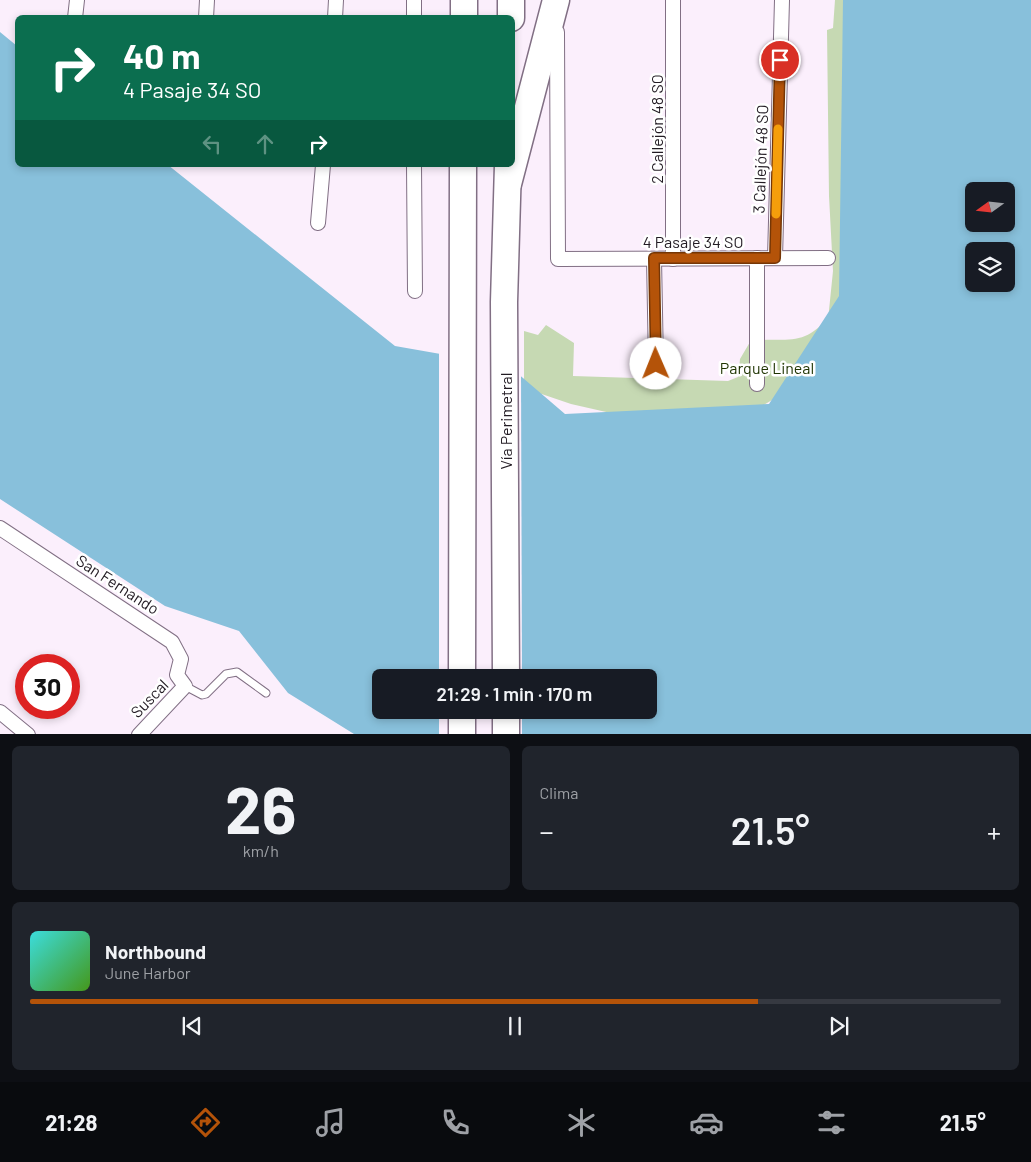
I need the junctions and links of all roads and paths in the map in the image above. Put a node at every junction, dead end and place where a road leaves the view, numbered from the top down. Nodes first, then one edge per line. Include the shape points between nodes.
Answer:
1 (77, 0) edge
2 (207, 0) edge
3 (336, 0) edge
4 (414, 0) edge
5 (464, 0) edge
6 (511, 0) edge
7 (556, 0) edge
8 (673, 0) edge
9 (782, 0) edge
10 (75, 15) edge
11 (206, 15) edge
12 (335, 15) edge
13 (414, 15) edge
14 (464, 15) edge
15 (511, 15) edge
16 (515, 148) edge
17 (323, 167) edge
18 (414, 167) edge
19 (463, 167) edge
20 (507, 177) edge
21 (318, 223) dead end
22 (654, 258) junction
23 (673, 258) junction
24 (757, 258) junction
25 (775, 258) junction
26 (828, 258) dead end
27 (415, 291) dead end
28 (656, 364) dead end
29 (756, 384) dead end
30 (0, 528) edge
31 (462, 669) edge
32 (506, 669) edge
33 (185, 686) junction
34 (266, 693) dead end
35 (0, 712) edge
36 (462, 719) edge
37 (506, 719) edge
38 (28, 734) edge
39 (139, 734) edge
40 (462, 734) edge
41 (506, 734) edge

1 - 10 street
2 - 11 street
3 - 12 street
4 - 13 street
5 - 14 highway
6 - 15 highway
7 - 16 highway, Vía Perimetral
7 - 22 street, 4 Pasaje 34 SO via 558,259
8 - 23 street, 2 Callejón 48 SO
9 - 25 street, 3 Callejón 48 SO
17 - 21 street
18 - 27 street
19 - 31 highway
20 - 32 highway, Vía Perimetral via 504,302
22 - 23 street, 4 Pasaje 34 SO
22 - 28 street
23 - 24 street, 4 Pasaje 34 SO
24 - 25 street, 4 Pasaje 34 SO
24 - 29 street
25 - 26 street, 4 Pasaje 34 SO
30 - 33 street, San Fernando via 169,639 180,655 176,675
33 - 34 lane via 206,694 226,674 236,672
33 - 39 street, Suscal
35 - 38 street
36 - 40 highway
37 - 41 highway

